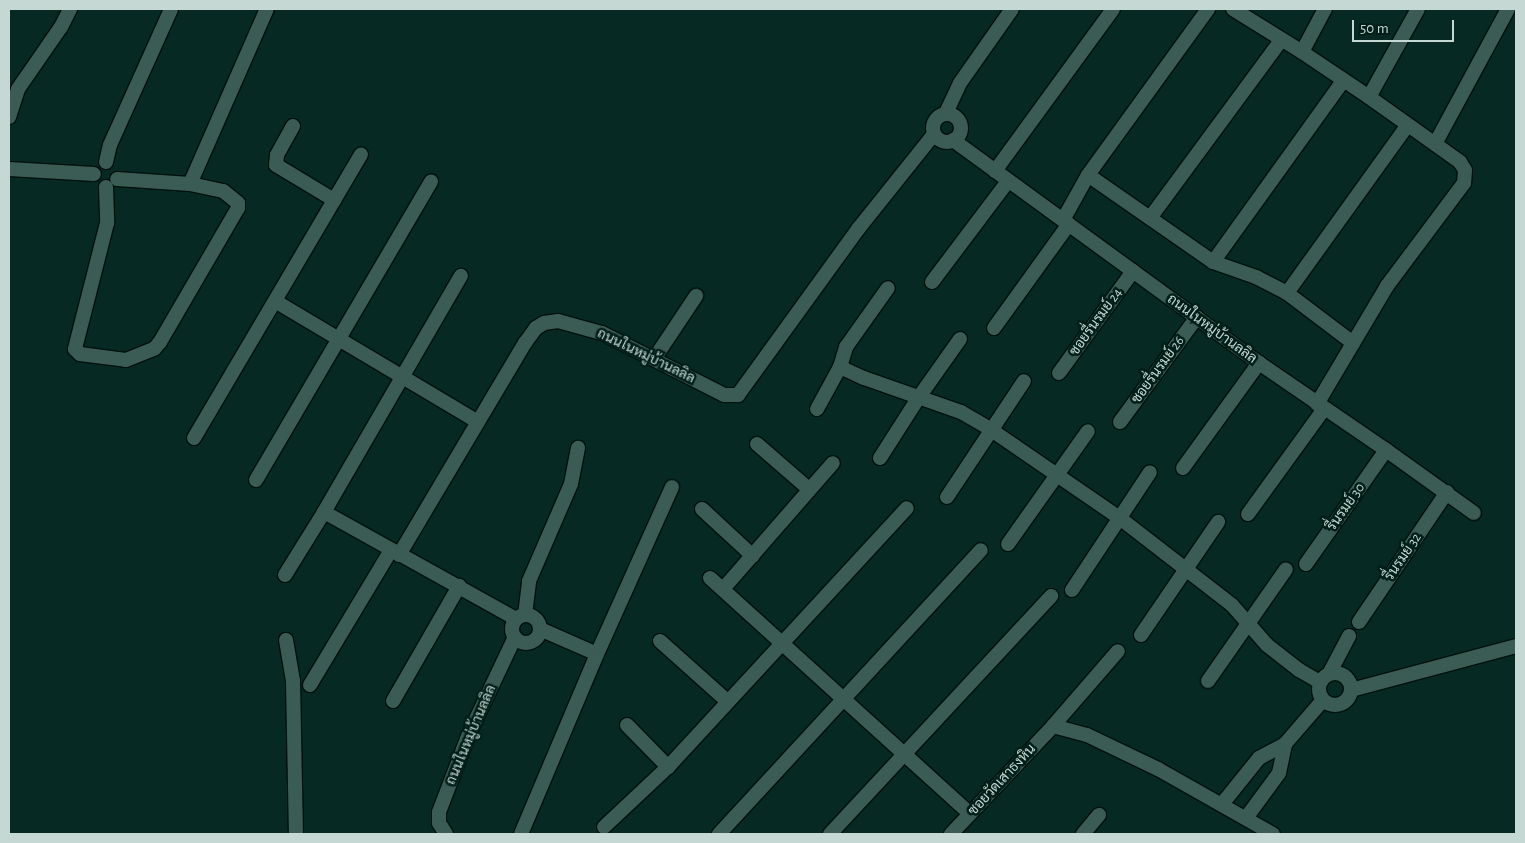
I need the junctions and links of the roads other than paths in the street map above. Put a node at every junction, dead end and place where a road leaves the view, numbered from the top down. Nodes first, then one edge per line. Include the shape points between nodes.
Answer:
1 (70, 9) edge
2 (171, 9) edge
3 (267, 9) edge
4 (1012, 9) edge
5 (1113, 9) edge
6 (1208, 9) edge
7 (1233, 9) edge
8 (1326, 9) edge
9 (1418, 9) edge
10 (1508, 9) edge
11 (1282, 40) junction
12 (1302, 52) junction
13 (1343, 81) junction
14 (1368, 97) junction
15 (946, 113) junction
16 (9, 117) edge
17 (293, 126) dead end
18 (1407, 126) junction
19 (934, 134) junction
20 (953, 140) junction
21 (1435, 144) junction
22 (361, 154) dead end
23 (106, 162) junction
24 (9, 169) edge
25 (995, 171) junction
26 (94, 174) junction
27 (1088, 175) junction
28 (1008, 181) junction
29 (431, 182) dead end
30 (111, 183) junction
31 (190, 184) junction
32 (334, 200) junction
33 (1150, 218) junction
34 (1066, 222) junction
35 (1213, 262) junction
36 (1133, 272) junction
37 (461, 276) dead end
38 (932, 282) dead end
39 (888, 288) dead end
40 (1286, 292) junction
41 (696, 296) dead end
42 (275, 301) junction
43 (1197, 317) junction
44 (994, 328) dead end
45 (960, 339) dead end
46 (340, 340) junction
47 (1353, 342) junction
48 (654, 359) junction
49 (1259, 363) junction
50 (840, 368) junction
51 (1059, 373) dead end
52 (401, 378) junction
53 (1024, 380) dead end
54 (919, 397) junction
55 (1321, 407) junction
56 (817, 409) dead end
57 (478, 422) junction
58 (1120, 422) dead end
59 (990, 429) junction
60 (1088, 431) dead end
61 (194, 438) dead end
62 (757, 444) dead end
63 (578, 448) dead end
64 (1386, 450) junction
65 (880, 458) dead end
66 (833, 463) dead end
67 (1183, 468) dead end
68 (1150, 472) dead end
69 (1057, 476) junction
70 (256, 480) dead end
71 (672, 487) dead end
72 (810, 489) junction
73 (1447, 492) junction
74 (947, 497) dead end
75 (906, 508) dead end
76 (702, 509) dead end
77 (324, 512) junction
78 (1248, 514) dead end
79 (1474, 514) dead end
80 (1120, 519) junction
81 (1218, 522) dead end
82 (1008, 544) dead end
83 (981, 550) dead end
84 (395, 553) junction
85 (753, 556) junction
86 (1306, 564) dead end
87 (1186, 569) junction
88 (1286, 569) dead end
89 (285, 575) dead end
90 (710, 578) dead end
91 (459, 586) junction
92 (723, 589) junction
93 (1072, 590) dead end
94 (1050, 596) dead end
95 (521, 617) junction
96 (1359, 622) dead end
97 (1247, 624) junction
98 (540, 629) junction
99 (1141, 635) dead end
100 (1349, 636) dead end
101 (514, 637) junction
102 (286, 640) dead end
103 (660, 641) dead end
104 (782, 642) junction
105 (1516, 646) edge
106 (1118, 651) dead end
107 (597, 654) junction
108 (1325, 678) junction
109 (1208, 681) dead end
110 (310, 685) dead end
111 (1351, 690) junction
112 (844, 698) junction
113 (1323, 700) junction
114 (393, 701) dead end
115 (727, 701) junction
116 (627, 725) dead end
117 (1053, 726) junction
118 (1285, 744) junction
119 (904, 754) junction
120 (668, 767) junction
121 (1222, 804) junction
122 (970, 814) junction
123 (1099, 815) dead end
124 (1246, 818) junction
125 (604, 826) dead end
126 (296, 834) edge
127 (446, 834) edge
128 (521, 834) edge
129 (719, 834) edge
130 (830, 834) edge
131 (951, 834) edge
132 (1084, 834) edge
133 (1273, 834) edge

1 - 16 street via 18,89
2 - 23 street via 110,145
3 - 31 street
4 - 15 street via 960,83
5 - 25 street
6 - 27 street
7 - 11 street
8 - 12 street
9 - 14 street
10 - 21 street
11 - 12 street
11 - 33 street
12 - 13 street
13 - 14 street
13 - 35 street
14 - 18 street
15 - 19 street via 936,118 932,129
15 - 20 street via 960,121 960,132
17 - 32 street via 277,154 276,165
18 - 21 street
18 - 40 street
19 - 20 street via 942,141
19 - 48 street, ถนนในหมู่บ้านลลิล via 859,228 738,395 724,395
20 - 25 street, ถนนในหมู่บ้านลลิล
21 - 47 street via 1460,162 1465,170 1464,182 1387,286
22 - 32 street
23 - 26 street via 97,166
23 - 30 street via 117,170
24 - 26 street
25 - 28 street, ถนนในหมู่บ้านลลิล
26 - 30 street via 97,183
27 - 33 street
27 - 34 street
28 - 34 street, ถนนในหมู่บ้านลลิล
28 - 38 street
29 - 46 street
30 - 31 street
30 - 31 street via 108,223 75,349 80,354 126,360 155,348 160,342 238,208 237,199 223,191
32 - 42 street
33 - 35 street
34 - 36 street, ถนนในหมู่บ้านลลิล
34 - 44 street
35 - 40 street
36 - 43 street, ถนนในหมู่บ้านลลิล
36 - 51 street, ซอยรื่นรมย์ 24
37 - 52 street
39 - 50 street via 846,347
40 - 47 street
41 - 48 street
42 - 46 street
42 - 61 street
43 - 49 street, ถนนในหมู่บ้านลลิล
43 - 58 street, ซอยรื่นรมย์ 26
45 - 54 street
46 - 52 street
46 - 70 street
47 - 55 street
48 - 57 street, ถนนในหมู่บ้านลลิล via 602,333 558,321 544,323 525,343
49 - 55 street, ถนนในหมู่บ้านลลิล
49 - 67 street
50 - 54 street
50 - 56 street
52 - 57 street
52 - 77 street
53 - 59 street
54 - 59 street via 961,412
54 - 65 street
55 - 64 street, ถนนในหมู่บ้านลลิล
55 - 78 street
57 - 84 street, ถนนในหมู่บ้านลลิล
59 - 69 street
59 - 74 street
60 - 69 street
62 - 72 street
63 - 95 street, ถนนในหมู่บ้านลลิล via 571,484 529,581
64 - 73 street, ถนนในหมู่บ้านลลิล
64 - 86 street, รื่นรมย์ 30
66 - 72 street
68 - 80 street
69 - 80 street
69 - 82 street
71 - 107 street
72 - 85 street
73 - 79 street, ถนนในหมู่บ้านลลิล
73 - 96 street, รื่นรมย์ 32
75 - 104 street
76 - 85 street
77 - 84 street
77 - 89 street
80 - 87 street
80 - 93 street
81 - 87 street
83 - 112 street
84 - 91 street
84 - 110 street, ถนนในหมู่บ้านลลิล
85 - 92 street
87 - 97 street via 1232,606
87 - 99 street
88 - 97 street
90 - 92 street
91 - 95 street
91 - 114 street
92 - 104 street
94 - 119 street
95 - 98 street via 532,616
95 - 101 street, ถนนในหมู่บ้านลลิล via 512,628
97 - 108 street via 1299,670
97 - 109 street
98 - 101 street via 532,641 523,642
98 - 107 street
100 - 108 street
101 - 127 street, ถนนในหมู่บ้านลลิล via 469,734 438,812 439,823
102 - 126 street via 293,681
103 - 115 street
104 - 112 street
104 - 115 street
105 - 111 street
106 - 117 street, ซอยวัดเสาธงหิน
107 - 128 street
108 - 111 street via 1342,674
108 - 113 street via 1320,694
111 - 113 street via 1340,704 1328,704
112 - 119 street
112 - 129 street
113 - 118 street
115 - 120 street
116 - 120 street
117 - 121 street via 1087,735
117 - 122 street, ซอยวัดเสาธงหิน
118 - 121 street via 1259,758
118 - 124 street via 1279,773
119 - 122 street
119 - 130 street
120 - 125 street
121 - 124 street
122 - 131 street, ซอยวัดเสาธงหิน
123 - 132 street
124 - 133 street

